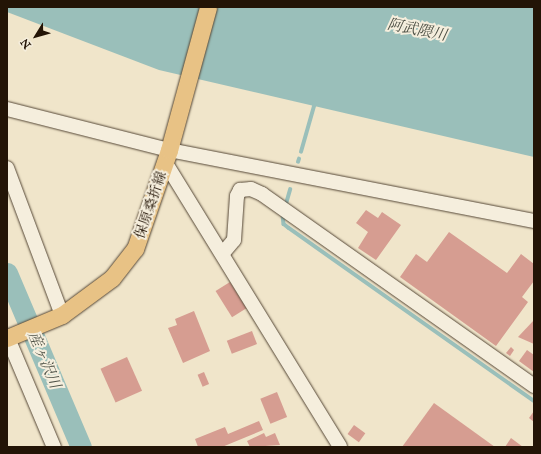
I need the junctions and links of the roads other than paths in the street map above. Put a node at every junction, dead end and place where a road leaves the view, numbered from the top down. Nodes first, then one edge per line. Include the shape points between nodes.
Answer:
1 (208, 7) edge
2 (7, 109) edge
3 (169, 152) junction
4 (7, 168) edge
5 (534, 221) edge
6 (223, 253) junction
7 (62, 315) junction
8 (9, 337) edge
9 (534, 386) edge
10 (54, 447) edge
11 (340, 447) edge

1 - 3 main road, 保原桑折線
2 - 3 street
3 - 5 street
3 - 6 street
3 - 7 main road, 保原桑折線 via 135,249 112,278
4 - 7 street
6 - 9 street via 234,240 237,196 240,190 251,189 262,194
6 - 11 street
7 - 8 main road, 保原桑折線
8 - 10 street

